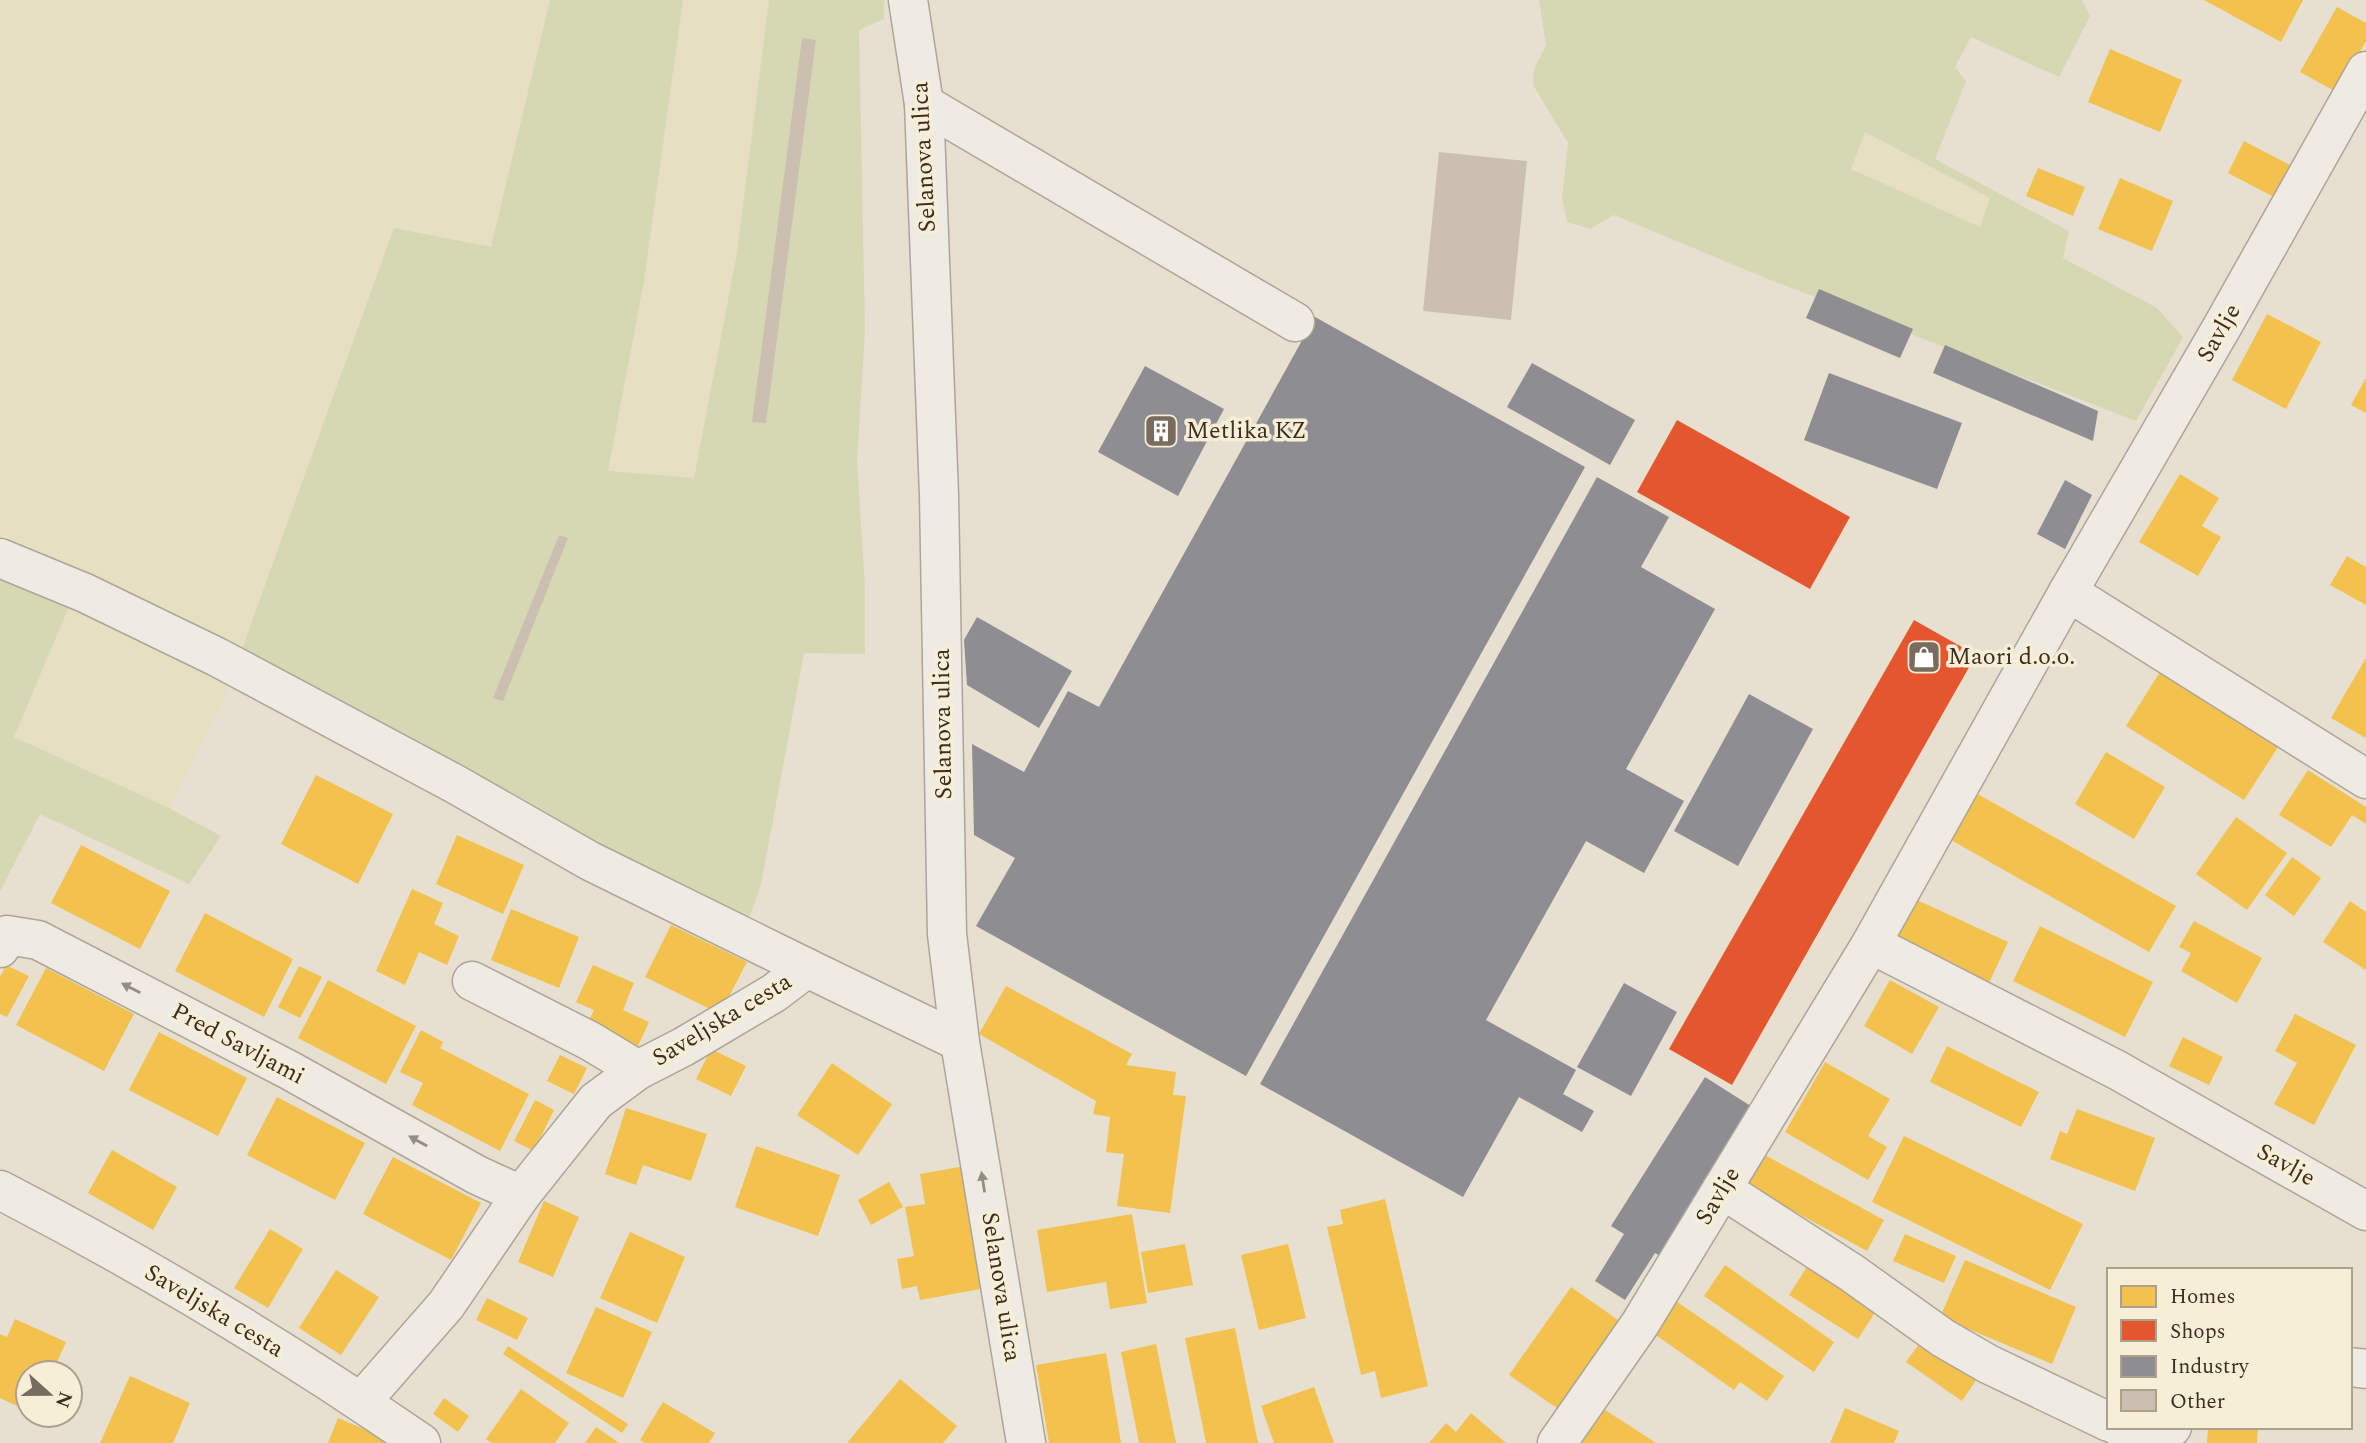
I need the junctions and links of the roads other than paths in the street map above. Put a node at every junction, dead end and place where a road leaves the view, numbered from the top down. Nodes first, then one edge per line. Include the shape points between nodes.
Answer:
1 (908, 0) edge
2 (2366, 71) edge
3 (924, 104) junction
4 (1295, 322) dead end
5 (0, 558) edge
6 (2068, 592) junction
7 (2366, 779) edge
8 (1871, 944) junction
9 (0, 948) edge
10 (807, 968) junction
11 (472, 981) dead end
12 (960, 1042) junction
13 (638, 1070) junction
14 (1722, 1189) junction
15 (0, 1190) edge
16 (521, 1195) junction
17 (2366, 1211) edge
18 (361, 1402) junction
19 (2107, 1421) edge
20 (2125, 1429) edge
21 (2170, 1429) edge
22 (421, 1443) edge
23 (1026, 1443) edge
24 (1557, 1443) edge

1 - 3 street, Selanova ulica
2 - 6 street, Savlje
3 - 4 street
3 - 12 street, Selanova ulica via 939,495 947,934
5 - 10 street via 217,657 590,861
6 - 7 street
6 - 8 street, Savlje
8 - 14 street, Savlje
8 - 17 street, Savlje via 2117,1070
16 -> 9 street, Pred Savljami via 38,940 7,935
10 - 12 street, Saveljska cesta
10 - 13 street, Saveljska cesta via 774,993
11 - 13 street
23 -> 12 street, Selanova ulica
13 - 16 street, Saveljska cesta via 596,1101
14 - 19 street via 1843,1266 1943,1338
14 - 24 street, Savlje via 1640,1324
15 - 18 street, Saveljska cesta via 186,1293
16 - 18 street via 446,1305
18 - 22 street, Saveljska cesta
20 - 21 street via 2148,1437

